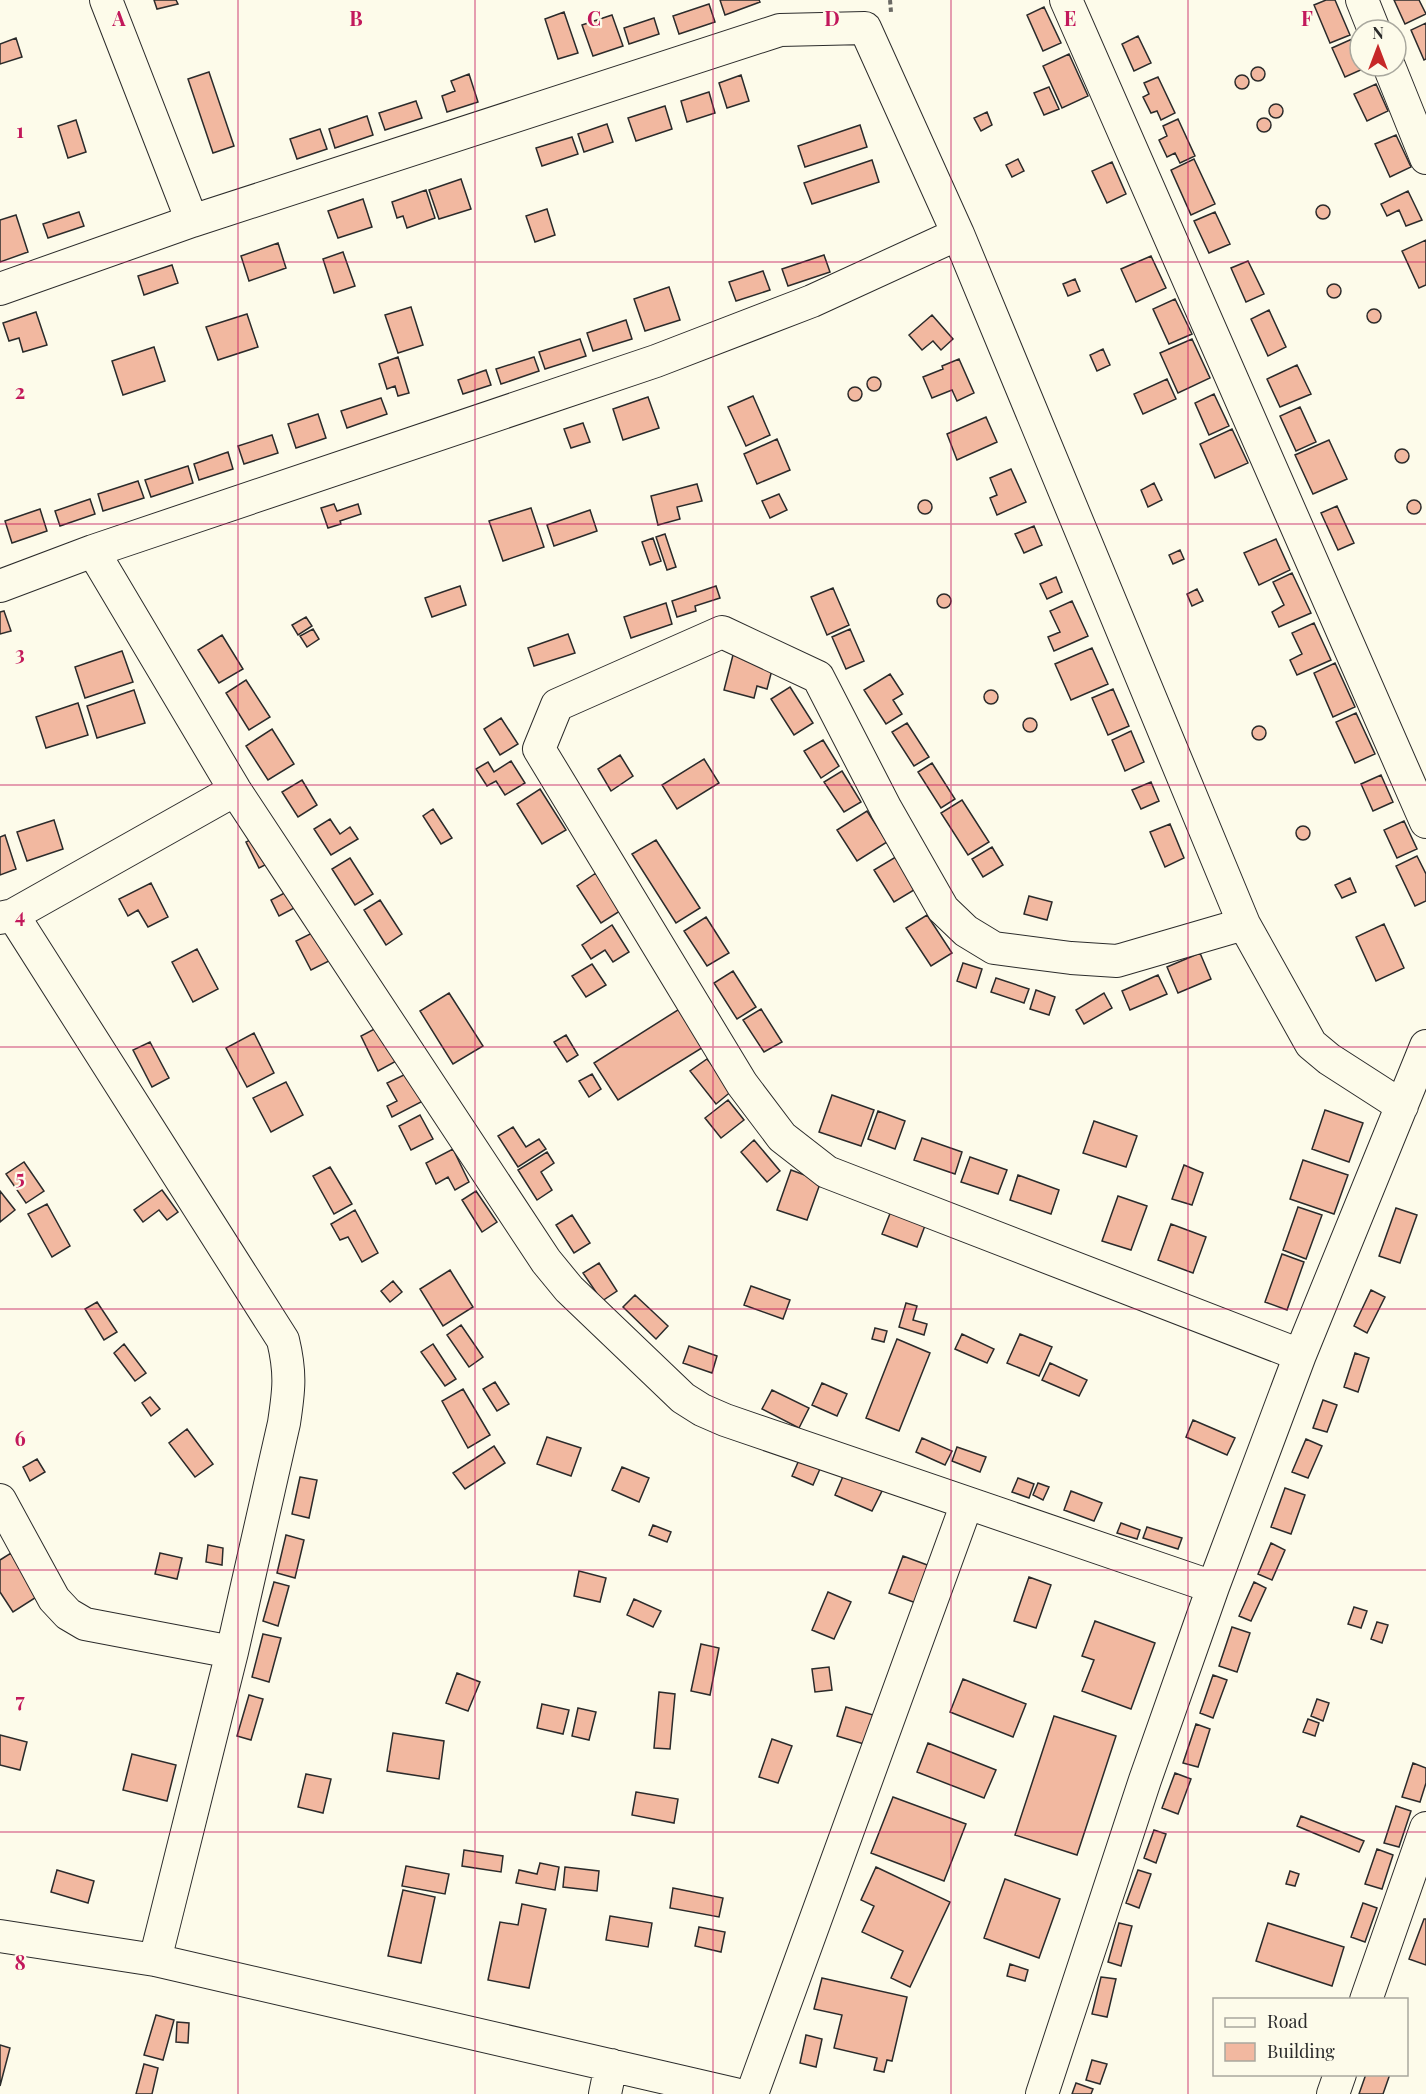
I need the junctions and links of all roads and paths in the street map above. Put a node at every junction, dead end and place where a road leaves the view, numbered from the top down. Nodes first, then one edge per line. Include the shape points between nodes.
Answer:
1 (106, 0) edge
2 (1066, 0) edge
3 (1362, 0) edge
4 (1369, 18) edge
5 (1394, 78) edge
6 (1426, 158) edge
7 (192, 221) junction
8 (958, 234) junction
9 (0, 289) edge
10 (93, 551) junction
11 (0, 586) edge
12 (235, 790) junction
13 (1426, 822) edge
14 (7, 916) edge
15 (1244, 924) junction
16 (1426, 1046) edge
17 (1402, 1106) junction
18 (1300, 1355) junction
19 (0, 1500) edge
20 (967, 1503) junction
21 (1213, 1587) junction
22 (232, 1652) junction
23 (1426, 1828) edge
24 (0, 1935) edge
25 (155, 1960) junction
26 (1367, 1998) edge
27 (1339, 2076) edge
28 (608, 2080) edge
29 (735, 2094) edge
30 (752, 2094) edge
31 (1042, 2094) edge
32 (1334, 2094) edge

1 - 7 street
2 - 13 street
3 - 4 street
5 - 6 street
7 - 8 street via 780,30 865,28
7 - 9 street
8 - 10 street via 813,302 656,361
8 - 15 street
10 - 11 street
10 - 12 street
12 - 14 street
12 - 20 street via 546,1261 569,1289 683,1398 702,1410
14 - 22 street via 283,1340 289,1366 284,1423
15 - 17 street via 1311,1044
15 - 18 street via 1118,961 994,948 966,931 943,909 818,677 722,632 557,705 539,749 742,1084 782,1137 826,1172
16 - 17 street
17 - 18 street
18 - 21 street
19 - 22 street via 54,1599 68,1614 85,1624
20 - 21 street
20 - 30 street
21 - 31 street
22 - 25 street
23 - 26 street
24 - 25 street
25 - 28 street
27 - 32 street
28 - 29 street

